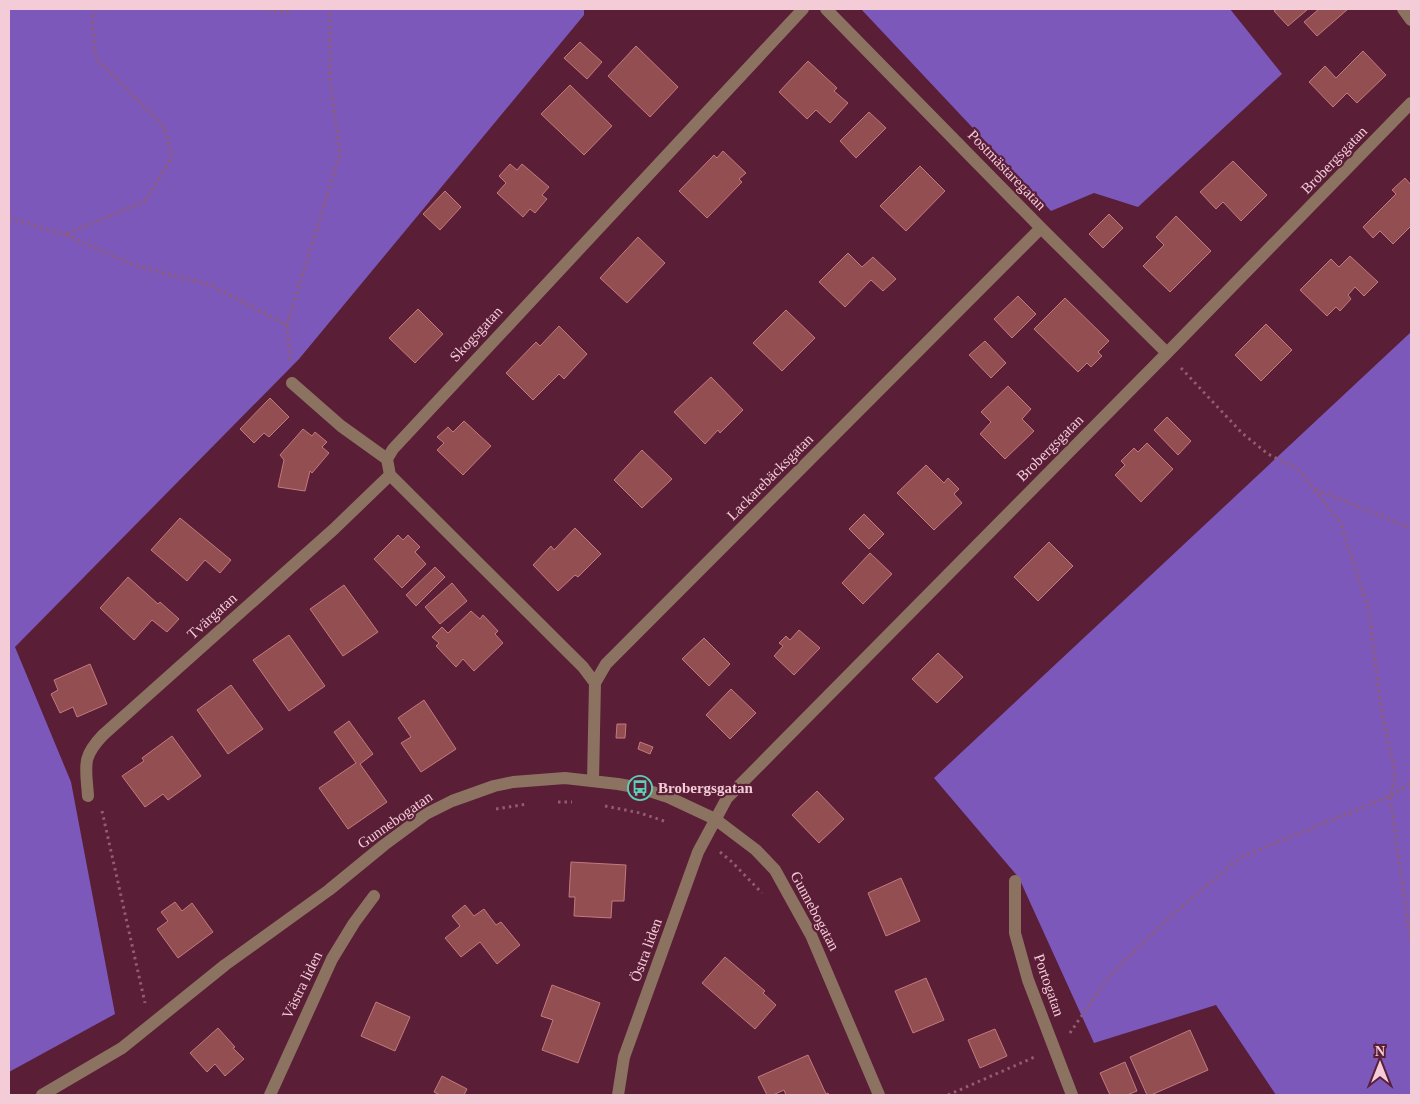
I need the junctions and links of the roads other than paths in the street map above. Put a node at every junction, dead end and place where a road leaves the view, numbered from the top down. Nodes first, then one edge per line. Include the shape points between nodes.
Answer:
1 (804, 9) edge
2 (826, 9) edge
3 (1403, 9) edge
4 (1411, 20) edge
5 (1411, 103) edge
6 (1041, 228) junction
7 (1167, 353) junction
8 (292, 383) road end
9 (387, 459) junction
10 (390, 475) junction
11 (595, 683) junction
12 (593, 781) junction
13 (88, 796) road end
14 (715, 818) junction
15 (1015, 881) dead end
16 (374, 896) dead end
17 (42, 1095) edge
18 (270, 1095) edge
19 (618, 1095) edge
20 (879, 1095) edge
21 (1072, 1095) edge

1 - 9 street, Skogsgatan via 518,313
2 - 6 street, Postmästaregatan
3 - 4 street
5 - 7 street, Brobergsgatan
6 - 7 street, Postmästaregatan
6 - 11 street, Lackarebäcksgatan via 606,664
7 - 14 street, Brobergsgatan via 727,798
8 - 9 street via 341,426
9 - 10 street
10 - 11 street
10 - 13 street, Tvärgatan via 103,735 91,748 85,762
11 - 12 street
12 - 14 street, Gunnebogatan via 640,788
12 - 17 street, Gunnebogatan via 565,778 513,782 474,792 426,814 122,1048
14 - 19 street, Östra liden via 698,852 624,1057
14 - 20 street, Gunnebogatan via 756,850 775,870 812,935
15 - 21 street, Portogatan via 1015,932 1028,980
16 - 18 street, Västra liden via 332,959

